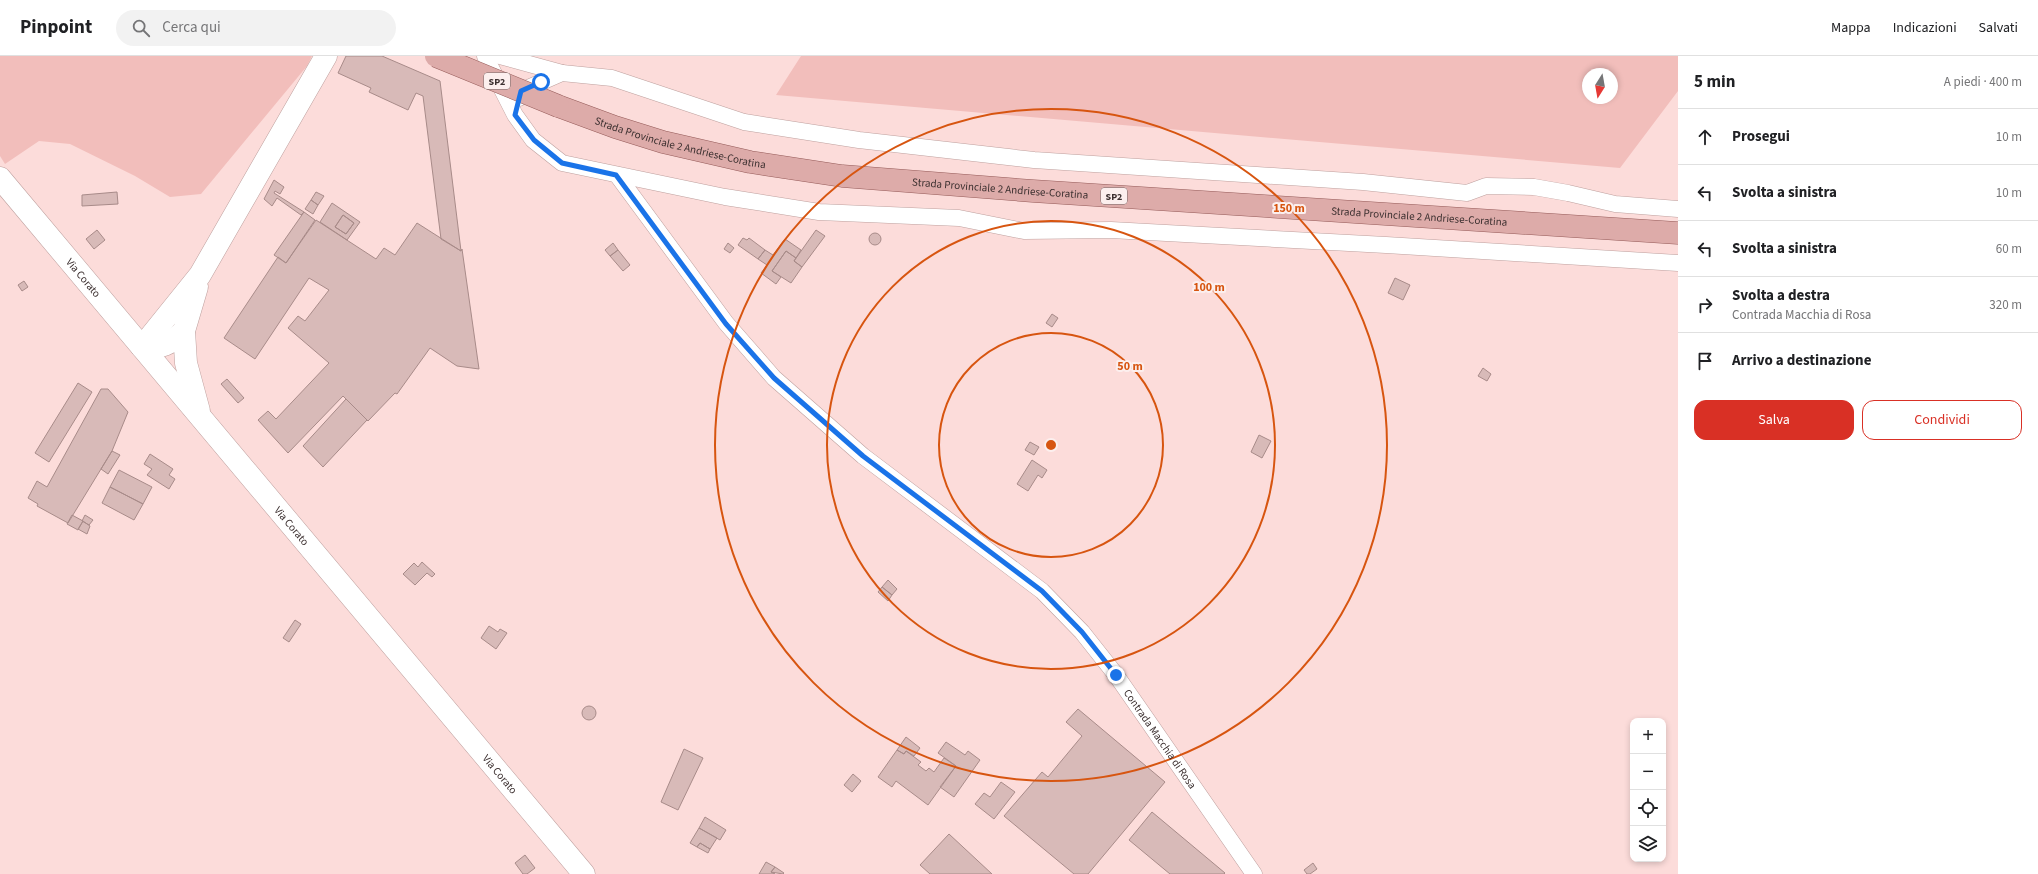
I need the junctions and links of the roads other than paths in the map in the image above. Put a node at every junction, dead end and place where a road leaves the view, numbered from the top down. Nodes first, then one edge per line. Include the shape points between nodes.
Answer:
1 (326, 56) edge
2 (436, 56) edge
3 (485, 56) edge
4 (500, 56) edge
5 (562, 73) junction
6 (515, 115) junction
7 (616, 175) junction
8 (0, 178) edge
9 (1678, 209) edge
10 (1678, 233) edge
11 (1678, 264) edge
12 (200, 275) junction
13 (184, 331) junction
14 (142, 347) junction
15 (201, 418) junction
16 (584, 874) edge
17 (1254, 874) edge

1 - 12 main road
2 - 10 main road, Strada Provinciale 2 Andriese-Coratina / SP2, bridge via 558,106 662,142 750,162 842,176
3 - 6 street
4 - 5 street
5 - 6 street via 521,91
5 - 9 street via 612,78 744,122 858,140 1034,160 1363,182 1467,193 1486,186 1534,188 1614,204
6 - 7 street via 534,140 562,163
7 - 11 street via 725,197 819,212 959,218 1024,231 1151,232 1567,255
7 - 17 street, Contrada Macchia di Rosa via 726,324 774,378 863,456 1042,591 1082,632 1120,682
8 - 14 main road, Via Corato
12 - 13 main road
12 - 14 main road
13 - 14 main road via 171,343 157,348
13 - 15 main road via 186,363
14 - 15 main road, Via Corato
15 - 16 main road, Via Corato

